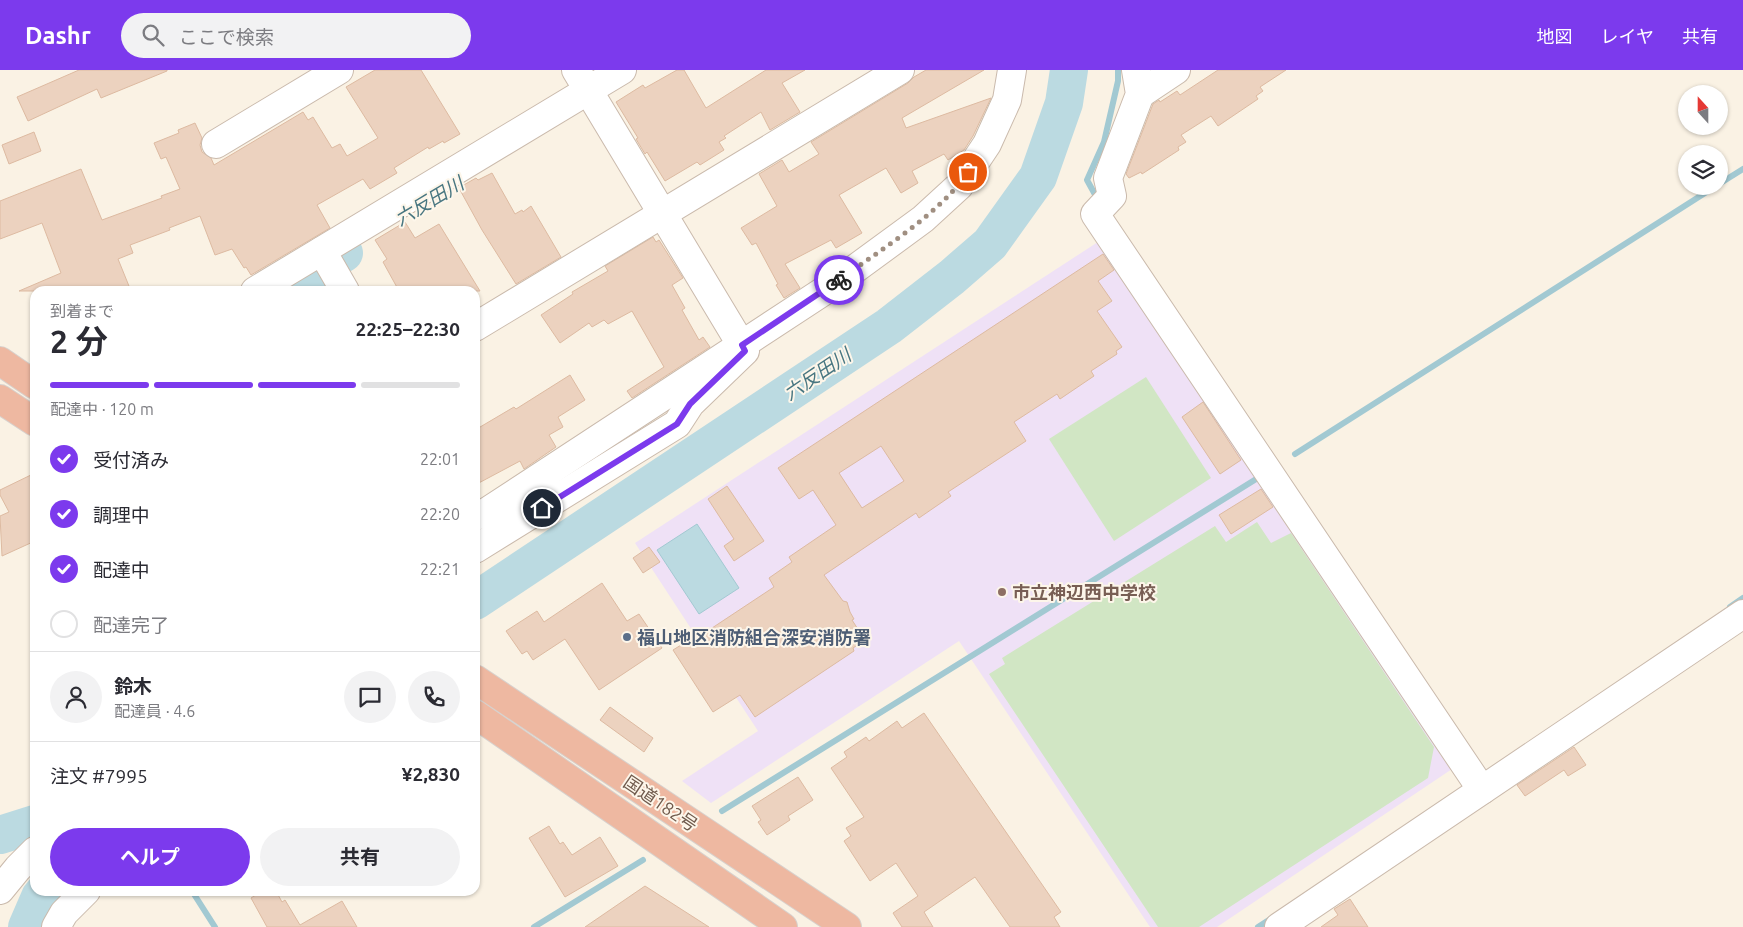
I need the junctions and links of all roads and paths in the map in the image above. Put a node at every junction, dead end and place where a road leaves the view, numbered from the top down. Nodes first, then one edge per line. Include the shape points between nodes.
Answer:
1 (339, 70) edge
2 (622, 70) edge
3 (900, 70) edge
4 (1012, 70) edge
5 (1176, 70) edge
6 (583, 80) edge
7 (1138, 82) edge
8 (216, 144) dead end
9 (663, 213) junction
10 (326, 258) junction
11 (266, 286) edge
12 (342, 286) edge
13 (480, 324) edge
14 (742, 345) junction
15 (0, 362) edge
16 (30, 382) edge
17 (0, 399) edge
18 (30, 419) edge
19 (480, 515) edge
20 (480, 547) edge
21 (1743, 614) edge
22 (480, 681) edge
23 (480, 717) edge
24 (1482, 790) junction
25 (30, 856) edge
26 (0, 890) edge
27 (81, 896) edge
28 (56, 927) edge
29 (783, 927) edge
30 (847, 927) edge
31 (1279, 927) edge

1 - 8 street
2 - 6 street
3 - 9 street
4 - 14 street via 1007,100 987,144 959,186 923,219 833,285
5 - 7 street
6 - 9 street
6 - 10 street
7 - 24 street via 1108,178 1112,196 1095,214
9 - 13 street
9 - 14 street
10 - 11 street
10 - 12 street
14 - 19 street
14 - 20 street via 745,351 690,404 677,424
15 - 16 highway
17 - 18 highway
21 - 24 street
22 - 30 highway, 国道182号
23 - 29 highway, 国道182号
24 - 31 street
25 - 26 street
27 - 28 street via 64,913

